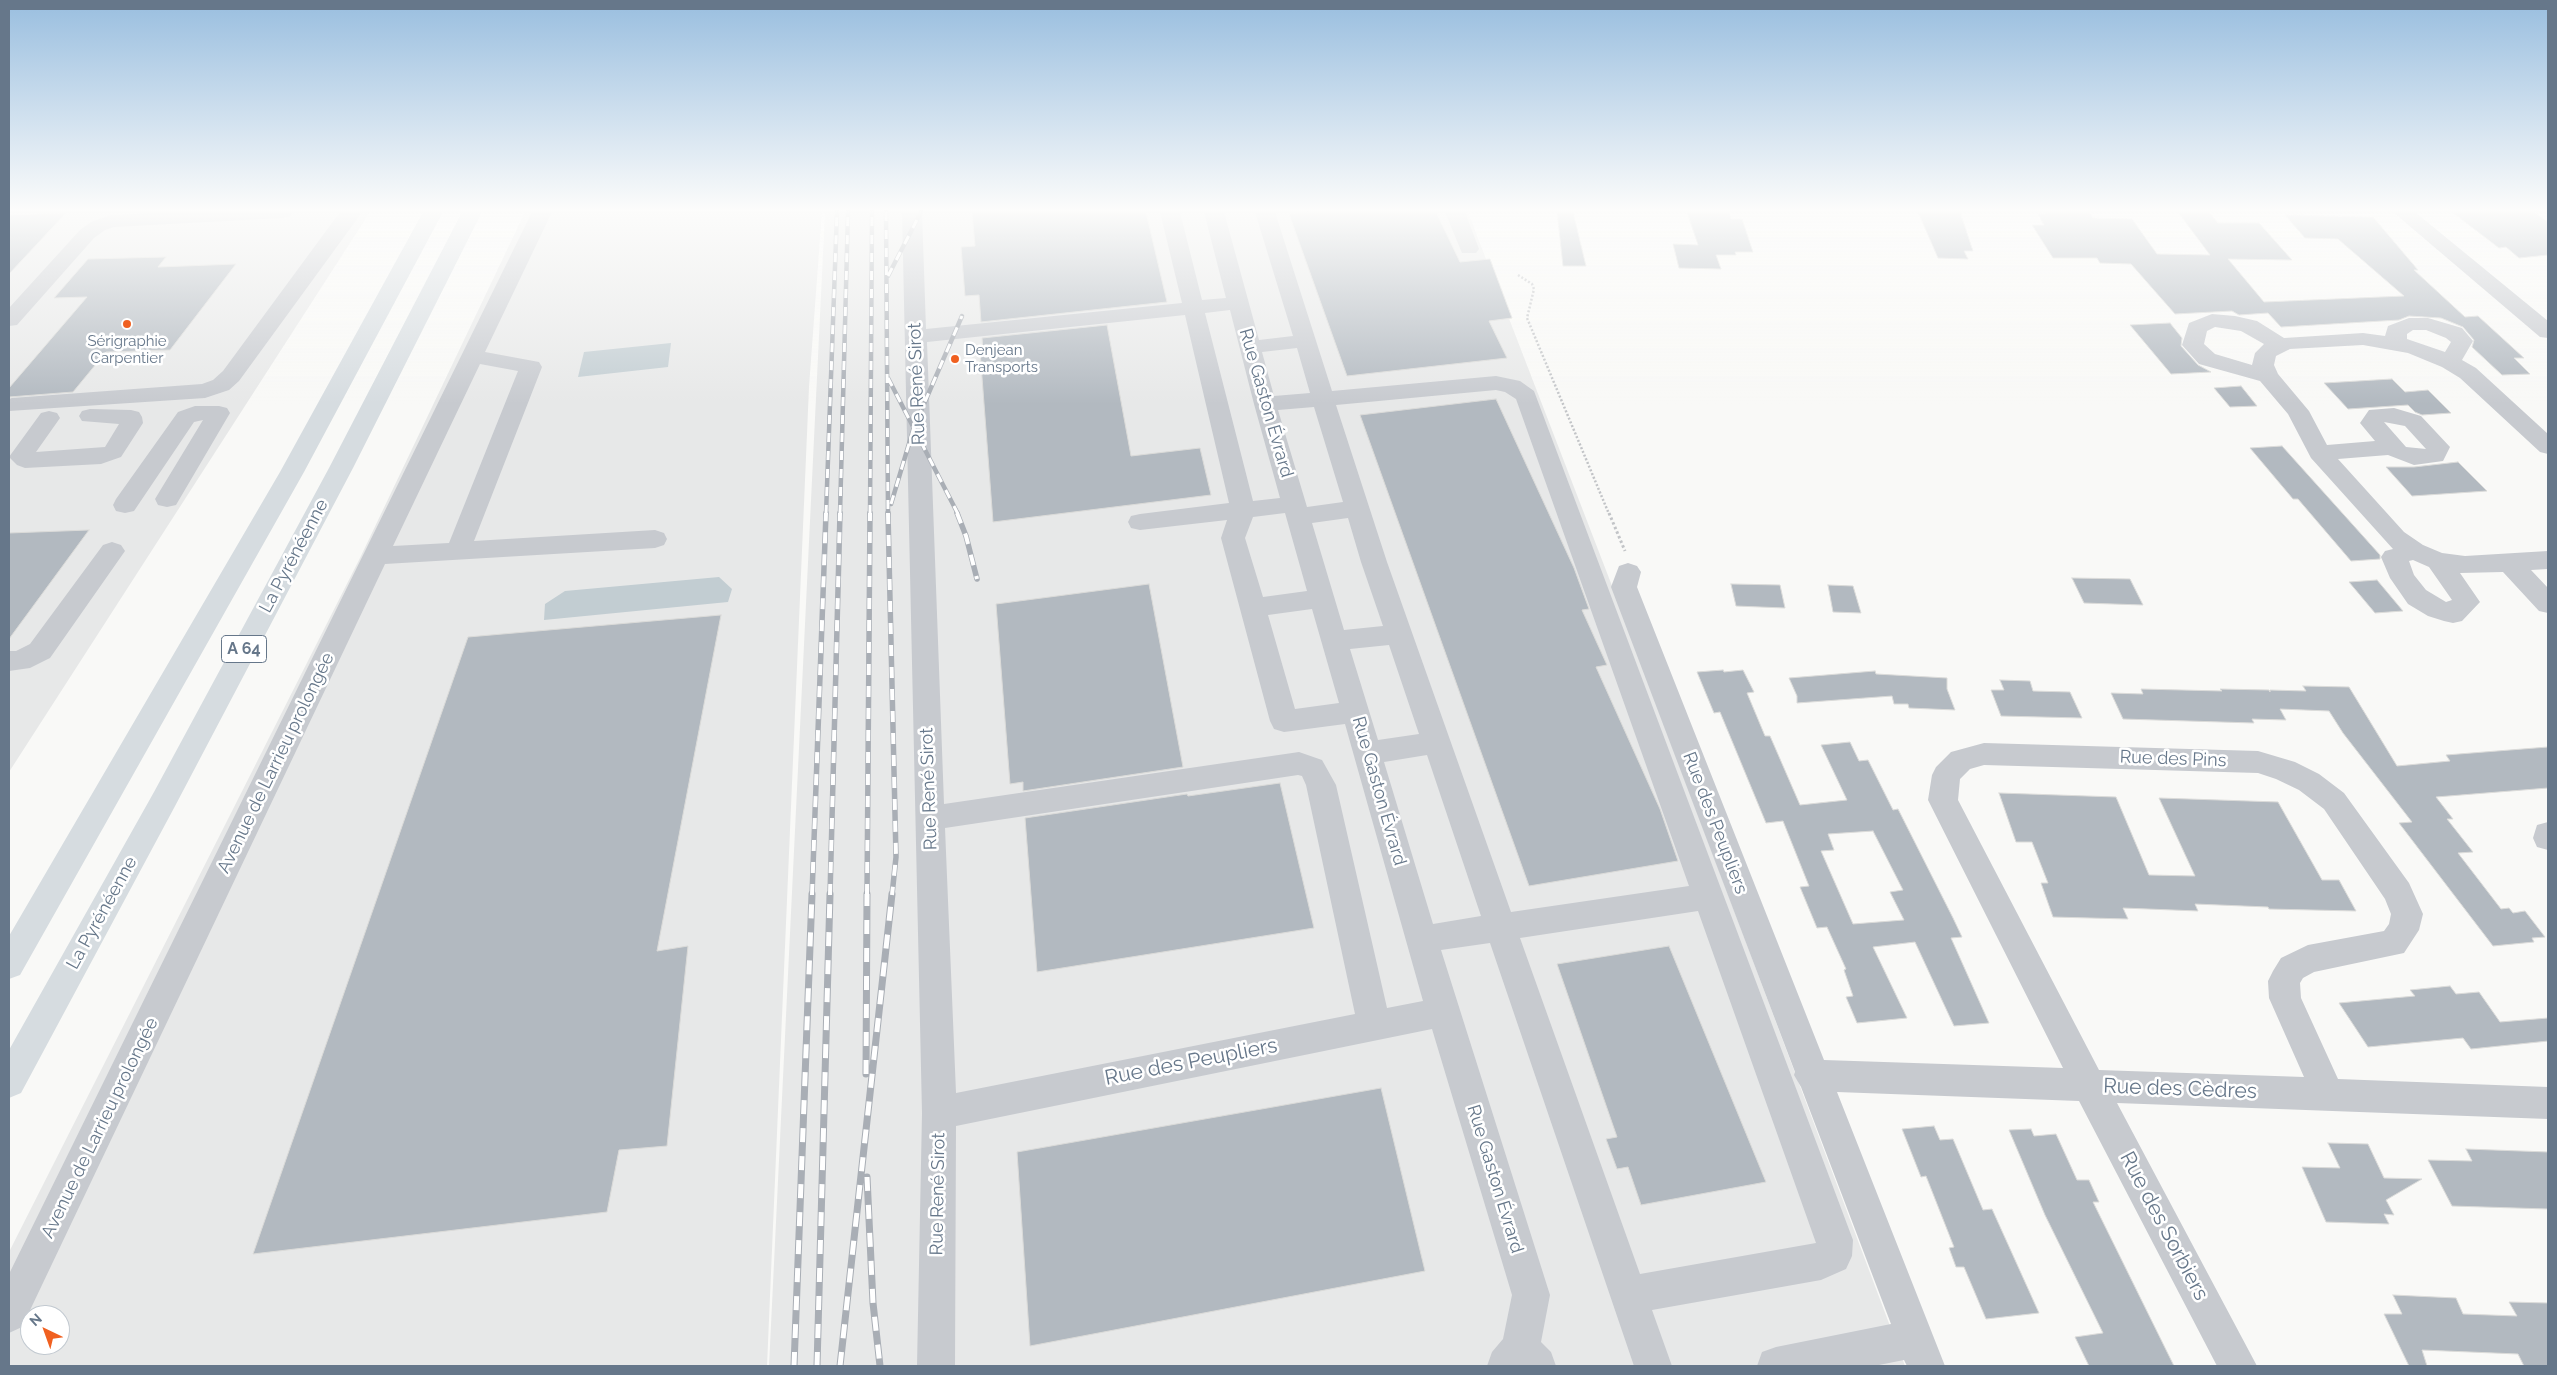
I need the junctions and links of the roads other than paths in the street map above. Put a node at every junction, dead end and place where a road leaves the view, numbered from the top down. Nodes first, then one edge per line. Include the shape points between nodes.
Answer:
1 (49, 276) edge
2 (305, 276) edge
3 (398, 276) edge
4 (439, 276) edge
5 (511, 276) edge
6 (914, 276) edge
7 (1185, 276) edge
8 (1231, 276) edge
9 (1286, 276) edge
10 (2481, 276) edge
11 (1238, 303) junction
12 (1193, 308) junction
13 (9, 320) edge
14 (2548, 332) edge
15 (916, 337) junction
16 (1306, 341) junction
17 (2282, 345) junction
18 (1250, 347) junction
19 (473, 356) junction
20 (2268, 376) junction
21 (1324, 399) junction
22 (1265, 404) junction
23 (10, 412) edge
24 (49, 418) junction
25 (119, 441) junction
26 (165, 446) junction
27 (2394, 447) dead end
28 (2548, 447) edge
29 (2319, 452) junction
30 (167, 499) dead end
31 (124, 505) dead end
32 (1358, 508) junction
33 (1243, 510) junction
34 (1297, 510) junction
35 (1140, 522) dead end
36 (655, 539) dead end
37 (112, 551) dead end
38 (458, 551) junction
39 (2414, 551) junction
40 (376, 556) junction
41 (2548, 560) edge
42 (2438, 561) junction
43 (2510, 563) junction
44 (1628, 572) road end
45 (1322, 598) junction
46 (2548, 604) edge
47 (1254, 608) junction
48 (1399, 634) junction
49 (1335, 641) junction
50 (9, 662) edge
51 (1356, 712) junction
52 (1436, 742) junction
53 (1368, 752) junction
54 (930, 818) junction
55 (2548, 834) edge
56 (2548, 838) edge
57 (1708, 896) junction
58 (1500, 926) junction
59 (1423, 939) junction
60 (9, 965) edge
61 (1443, 1012) junction
62 (1374, 1026) junction
63 (1811, 1075) junction
64 (9, 1082) edge
65 (2090, 1087) junction
66 (2328, 1094) junction
67 (2548, 1103) edge
68 (939, 1113) junction
69 (1628, 1295) junction
70 (9, 1314) edge
71 (1920, 1353) edge
72 (1521, 1360) edge
73 (936, 1366) edge
74 (1653, 1366) edge
75 (1776, 1366) edge
76 (2238, 1366) edge

1 - 13 street
2 - 23 street via 221,385 205,392
3 - 60 highway, A 64 via 292,472
4 - 64 highway, La Pyrénéenne / A 64 via 164,800
5 - 19 street, Avenue de Larrieu prolongée
6 - 15 street, Rue René Sirot
7 - 12 street
8 - 11 street, Rue Gaston Évrard
9 - 16 street
10 - 14 street
11 - 12 street
11 - 18 street, Rue Gaston Évrard
12 - 15 street
12 - 33 street
15 - 54 street, Rue René Sirot
16 - 18 street
16 - 21 street
17 - 20 street via 2266,353 2263,365
17 - 20 street via 2249,326 2235,322 2212,320 2197,328 2192,345 2207,359
17 - 28 street via 2363,339 2430,353 2480,382
18 - 22 street, Rue Gaston Évrard
19 - 38 street via 531,367
19 - 40 street, Avenue de Larrieu prolongée
20 - 29 street via 2298,411
21 - 22 street
21 - 32 street
21 - 57 street via 1496,383 1512,386 1526,396
22 - 34 street, Rue Gaston Évrard
23 - 24 street
24 - 25 street via 131,417 131,423
24 - 25 street via 20,456 25,460 101,456 113,452
25 - 26 street
26 - 30 street via 186,417 195,413 219,413
26 - 31 street
27 - 29 street
29 - 39 street via 2395,538
32 - 34 street
32 - 48 street
33 - 34 street
33 - 35 street
33 - 47 street via 1233,538
34 - 45 street, Rue Gaston Évrard
36 - 38 street
37 - 50 street via 40,651 20,661
38 - 40 street
39 - 42 street
39 - 42 street via 2394,557 2403,578 2417,596 2437,609 2453,614 2467,602
40 - 70 street, Avenue de Larrieu prolongée
41 - 43 street
42 - 43 street via 2464,566
43 - 46 street
44 - 63 street, Rue des Peupliers via 1624,587
45 - 47 street
45 - 49 street, Rue Gaston Évrard
47 - 51 street via 1284,721
48 - 49 street
48 - 52 street
49 - 51 street, Rue Gaston Évrard
51 - 53 street, Rue Gaston Évrard
52 - 53 street
52 - 58 street
53 - 59 street, Rue Gaston Évrard
54 - 62 street via 1299,763 1312,768 1321,785
54 - 68 street, Rue René Sirot
55 - 56 street
57 - 58 street
57 - 69 street via 1835,1240 1833,1256 1821,1261
58 - 59 street
58 - 69 street
59 - 61 street, Rue Gaston Évrard
61 - 62 street, Rue des Peupliers
61 - 72 street, Rue Gaston Évrard via 1531,1295
62 - 68 street, Rue des Peupliers
63 - 65 street, Rue des Cèdres
63 - 71 street, Rue des Peupliers
65 - 66 street, Rue des Cèdres
65 - 66 street, Rue des Pins via 1943,800 1946,775 1961,760 1984,754 2258,762 2309,782 2334,801 2398,892 2407,914 2404,930 2393,943 2308,959 2292,968 2284,982 2285,998
65 - 76 street, Rue des Sorbiers
66 - 67 street, Rue des Cèdres
68 - 73 street, Rue René Sirot
69 - 74 street
71 - 75 street

